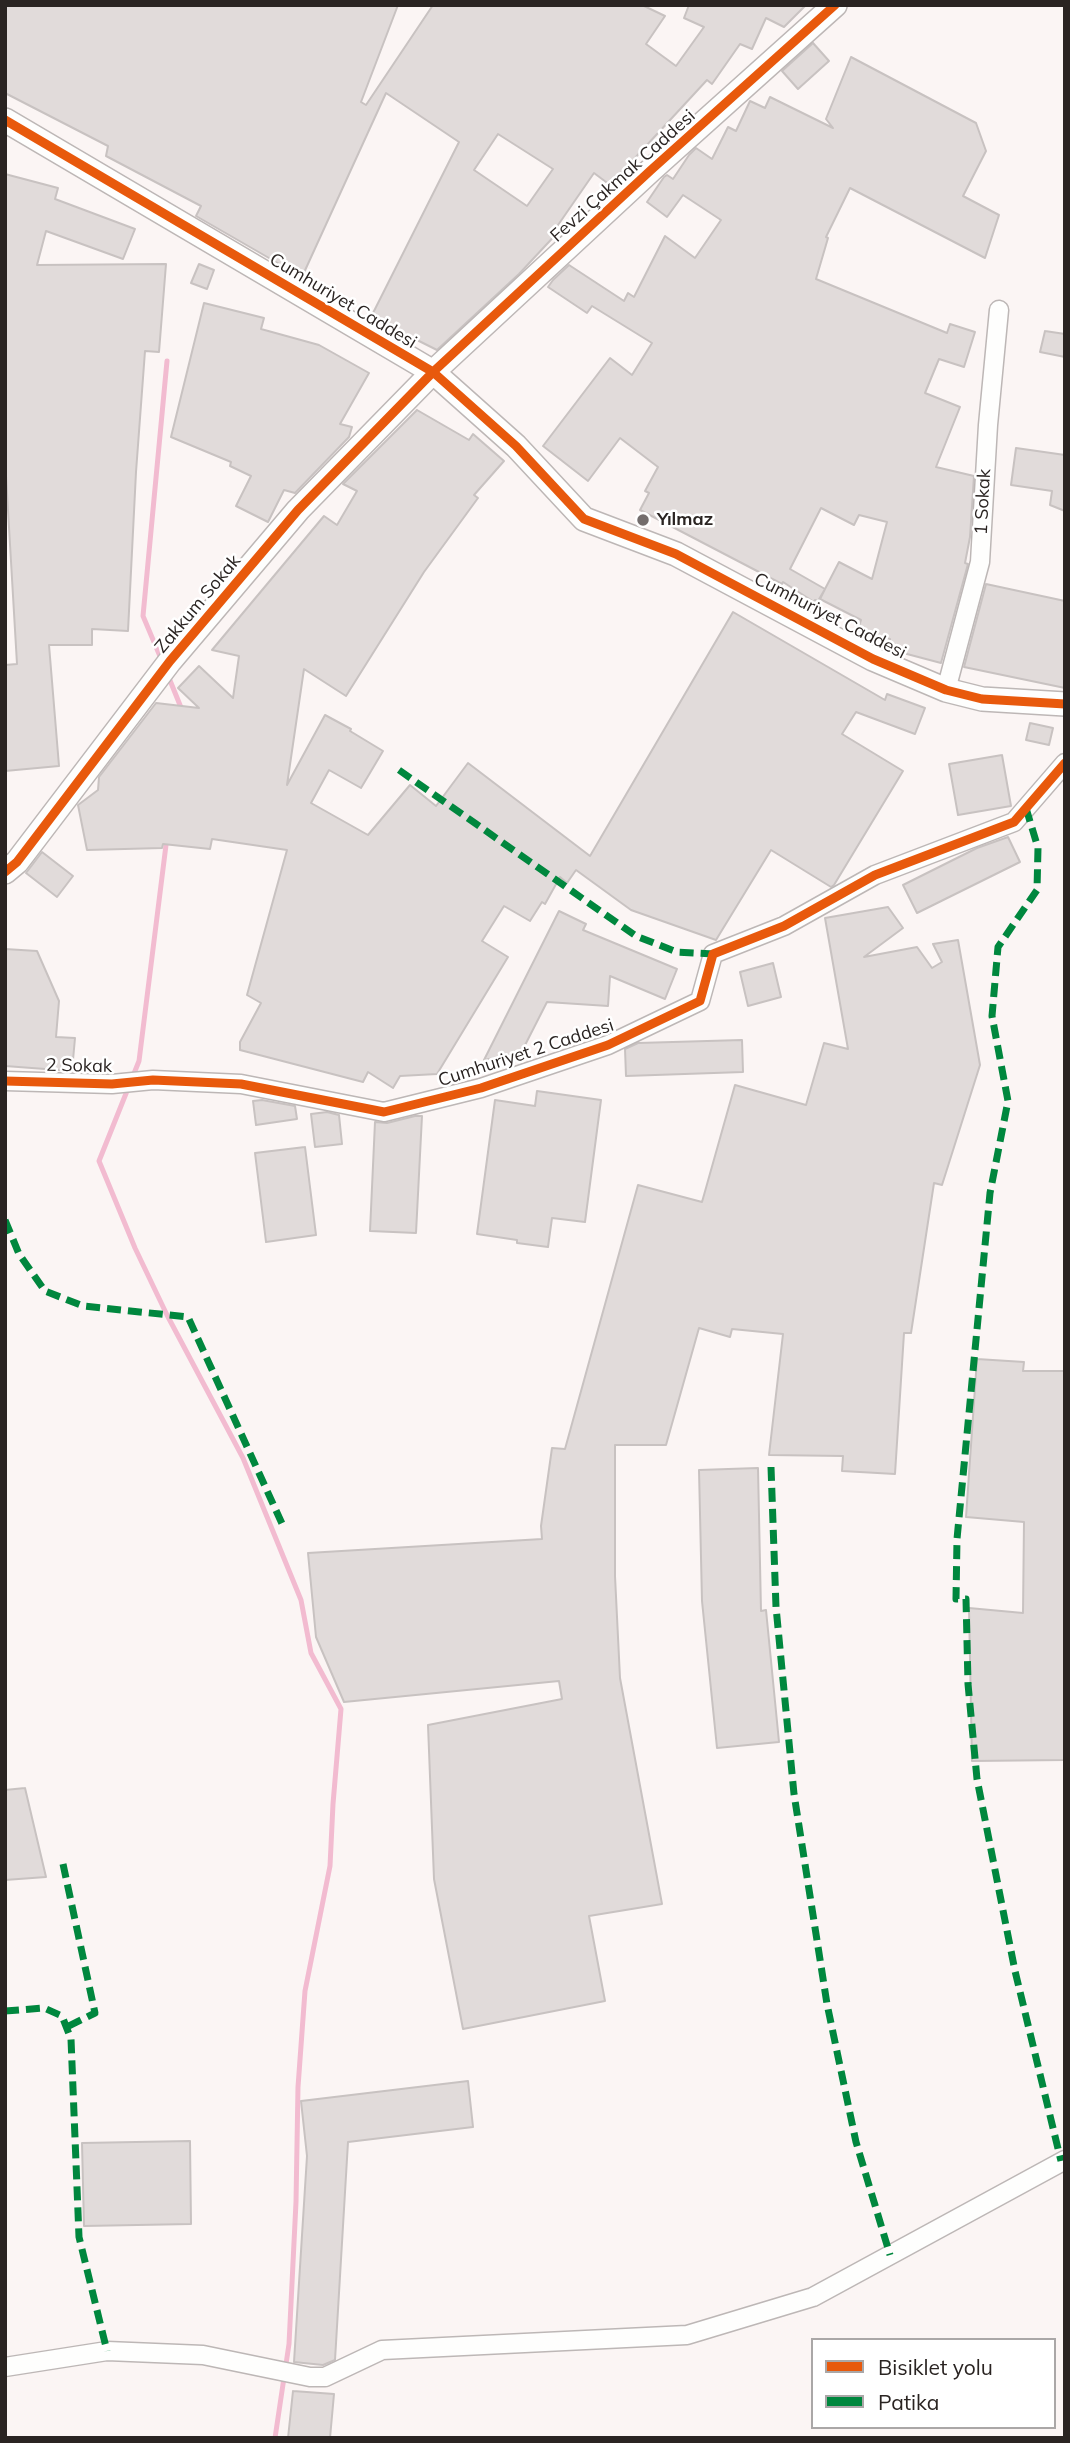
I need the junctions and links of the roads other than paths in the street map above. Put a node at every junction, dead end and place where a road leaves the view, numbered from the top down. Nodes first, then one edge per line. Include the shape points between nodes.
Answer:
1 (835, 5) edge
2 (5, 120) edge
3 (999, 310) dead end
4 (433, 372) junction
5 (946, 690) junction
6 (1065, 704) edge
7 (1065, 763) edge
8 (5, 872) edge
9 (153, 1080) joint
10 (5, 1081) edge
11 (1065, 2160) edge
12 (5, 2367) edge

1 - 4 street, Fevzi Çakmak Caddesi
2 - 4 street, Cumhuriyet Caddesi
3 - 5 street, 1 Sokak via 980,562
4 - 5 street, Cumhuriyet Caddesi via 516,446 584,519 676,554 873,659
4 - 8 street, Zakkum Sokak via 298,510 170,661
5 - 6 street, Cumhuriyet Caddesi via 982,699
7 - 9 street, Cumhuriyet 2 Caddesi via 1014,822 875,875 784,926 713,954 701,1001 608,1045 481,1088 384,1112 241,1084
9 - 10 street, 2 Sokak via 111,1084
11 - 12 street via 813,2297 687,2335 382,2350 325,2377 203,2355 107,2351

